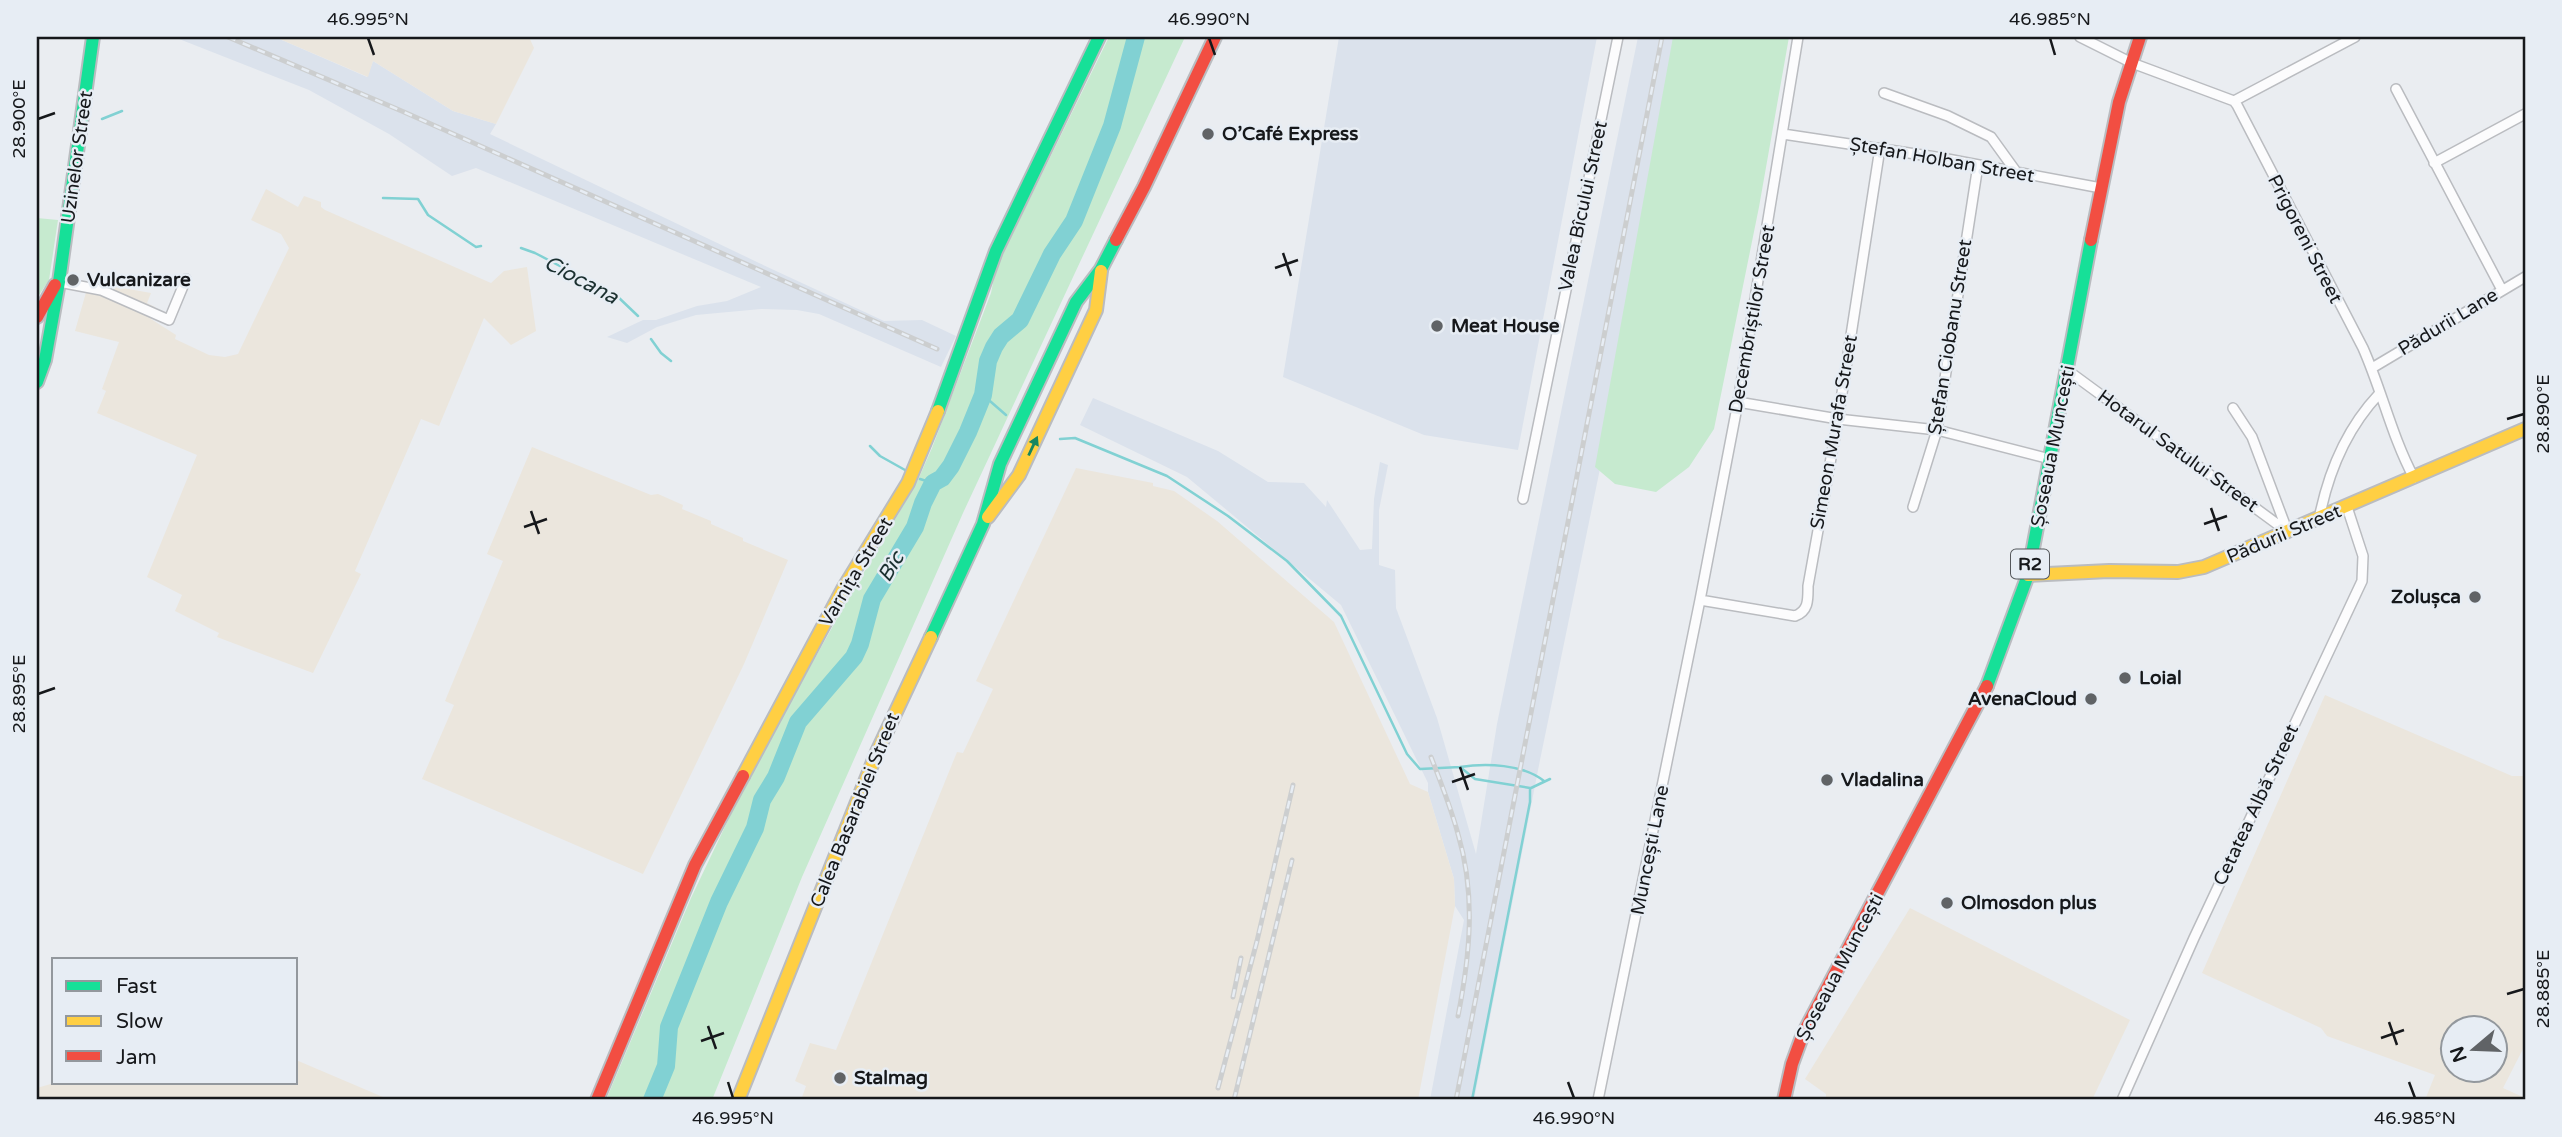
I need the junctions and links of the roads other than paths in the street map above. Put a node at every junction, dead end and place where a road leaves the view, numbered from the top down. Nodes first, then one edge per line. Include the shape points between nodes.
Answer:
1 (93, 37) edge
2 (1099, 37) edge
3 (1215, 37) edge
4 (1618, 37) edge
5 (1798, 37) edge
6 (2080, 37) edge
7 (2140, 37) edge
8 (2355, 37) edge
9 (2132, 63) junction
10 (2396, 89) dead end
11 (1884, 93) dead end
12 (2234, 101) junction
13 (2525, 114) edge
14 (1783, 134) junction
15 (1880, 148) junction
16 (2434, 163) junction
17 (1978, 165) junction
18 (2017, 173) junction
19 (2101, 188) junction
20 (1101, 270) junction
21 (2525, 277) edge
22 (186, 279) dead end
23 (59, 280) junction
24 (2501, 290) junction
25 (38, 315) edge
26 (1060, 338) junction
27 (37, 344) edge
28 (1077, 348) junction
29 (41, 364) edge
30 (2372, 368) junction
31 (2067, 370) junction
32 (37, 382) edge
33 (2379, 394) junction
34 (1738, 402) junction
35 (2233, 408) dead end
36 (1838, 419) junction
37 (2525, 429) edge
38 (1937, 430) junction
39 (2050, 459) junction
40 (1000, 464) junction
41 (1019, 475) junction
42 (2414, 478) junction
43 (1523, 499) dead end
44 (1913, 507) dead end
45 (2347, 507) junction
46 (2319, 519) junction
47 (983, 524) junction
48 (2288, 532) junction
49 (2028, 575) junction
50 (1700, 600) junction
51 (597, 1100) edge
52 (738, 1100) edge
53 (1598, 1100) edge
54 (1784, 1100) edge
55 (2122, 1100) edge

1 - 23 main road, Uzinelor Street
2 - 51 main road, Varnița Street via 996,251 908,483 843,589 695,864
3 - 20 main road, Calea Basarabiei Street
4 - 43 street, Valea Bîcului Street
5 - 14 street, Decembriștilor Street
6 - 9 street
7 - 9 main road, Șoseaua Muncești / R2
8 - 12 street
9 - 12 street
9 - 19 main road, Șoseaua Muncești / R2
10 - 16 street
11 - 18 street via 1991,137
12 - 30 street, Prigoreni Street
13 - 16 street
14 - 15 street, Ștefan Holban Street
14 - 34 street, Decembriștilor Street
15 - 17 street, Ștefan Holban Street
15 - 36 street, Simeon Murafa Street
16 - 24 street
17 - 18 street, Ștefan Holban Street
17 - 38 street, Ștefan Ciobanu Street
18 - 19 street, Ștefan Holban Street
19 - 31 main road, Șoseaua Muncești / R2
20 - 26 main road, Calea Basarabiei Street via 1076,302
20 - 28 main road, Calea Basarabiei Street via 1096,310
21 - 24 street, Pădurii Lane
22 - 23 street via 169,320 101,290
23 - 25 main road, Uzinelor Street
23 - 29 main road, Uzinelor Street
24 - 30 street, Pădurii Lane
26 - 28 main road via 1072,339
26 - 40 main road, Calea Basarabiei Street
27 - 29 main road via 42,349
41 -> 28 main road, Calea Basarabiei Street
29 - 32 main road, Uzinelor Street
30 - 33 street, Prigoreni Street
31 - 39 main road, Șoseaua Muncești / R2
31 - 48 street, Hotarul Satului Street
33 - 42 street, Prigoreni Street
33 - 46 street via 2352,427 2325,489
34 - 36 street
34 - 50 street, Decembriștilor Street
35 - 48 street via 2252,437
36 - 38 street
36 - 50 street, Simeon Murafa Street via 1805,609 1795,616
37 - 42 main road, Pădurii Street
38 - 39 street
38 - 44 street, Ștefan Ciobanu Street
39 - 49 main road, Șoseaua Muncești / R2
40 - 41 main road
40 - 47 main road, Calea Basarabiei Street
41 - 47 main road, Calea Basarabiei Street
42 - 45 main road, Pădurii Street
45 - 46 main road, Pădurii Street
45 - 55 street, Cetatea Albă Street via 2363,556 2361,580
46 - 48 main road, Pădurii Street
47 - 52 main road, Calea Basarabiei Street via 877,752
48 - 49 main road, Pădurii Street via 2191,570
49 - 54 main road, Șoseaua Muncești / R2 via 1989,684 1803,1034
50 - 53 street, Muncești Lane

